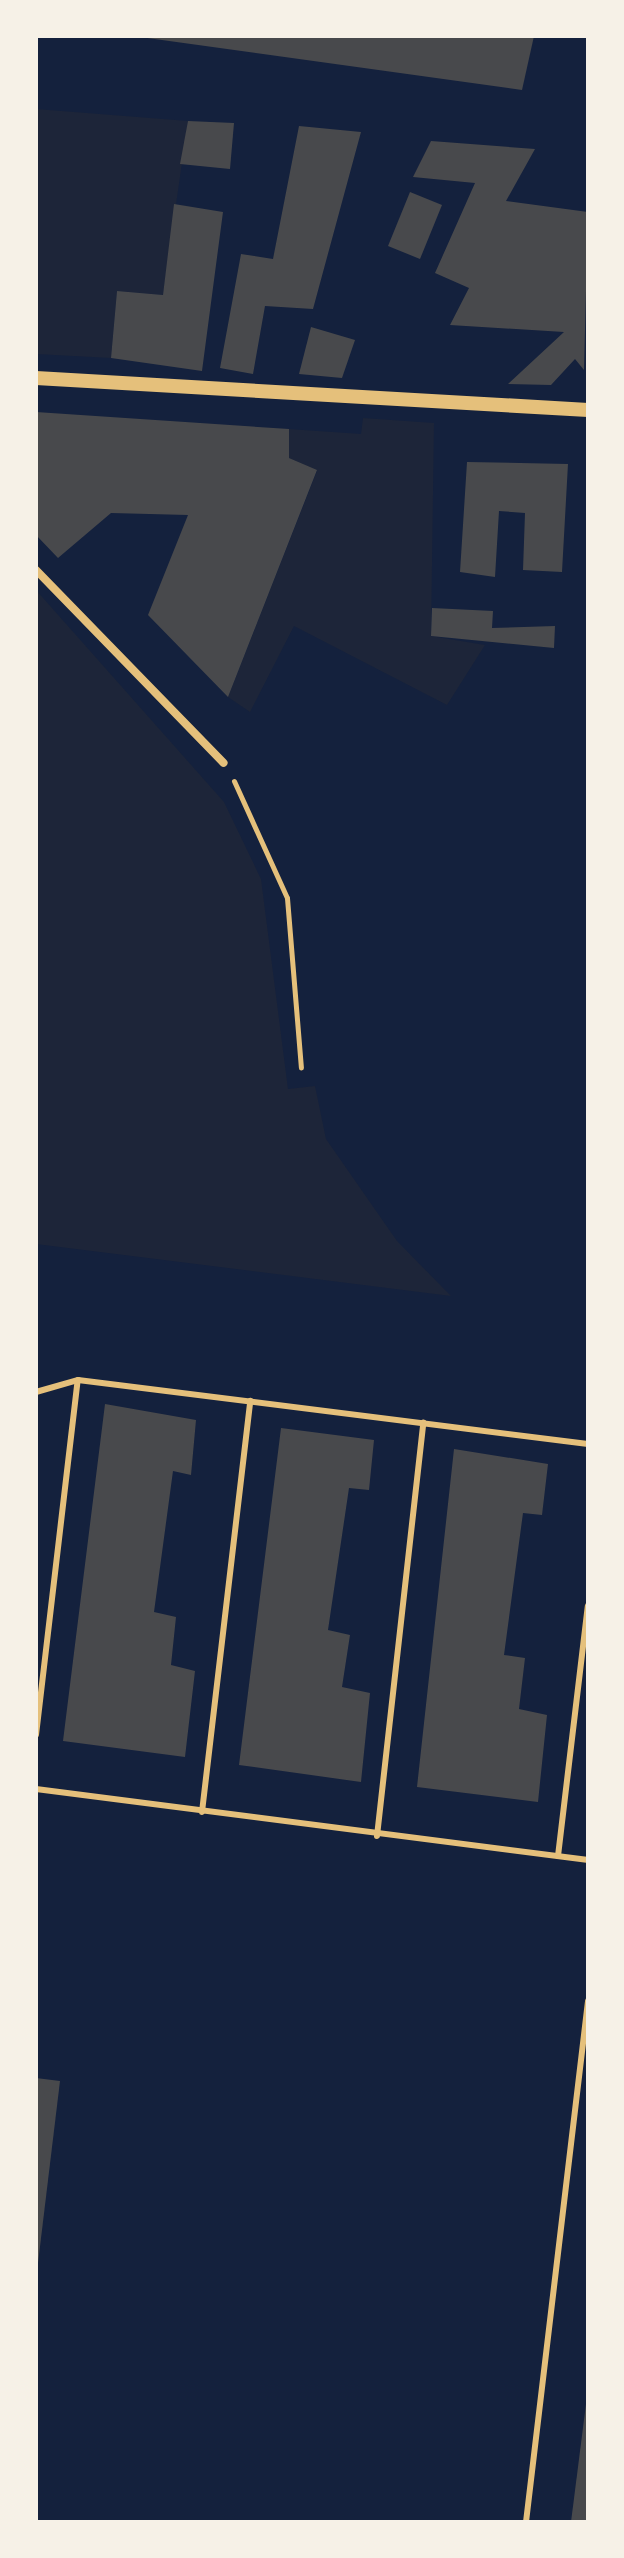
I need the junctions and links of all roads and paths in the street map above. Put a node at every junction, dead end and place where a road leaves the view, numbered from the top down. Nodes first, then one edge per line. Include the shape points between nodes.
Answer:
1 (36, 378) edge
2 (588, 410) edge
3 (36, 570) edge
4 (224, 763) joint
5 (301, 1067) dead end
6 (78, 1380) junction
7 (36, 1392) edge
8 (250, 1401) junction
9 (423, 1423) junction
10 (588, 1444) edge
11 (588, 1606) edge
12 (36, 1735) edge
13 (36, 1789) edge
14 (202, 1812) junction
15 (377, 1836) junction
16 (558, 1856) junction
17 (588, 1860) edge
18 (588, 2001) edge
19 (586, 2022) edge
20 (526, 2522) edge

1 - 2 street
3 - 4 street
4 - 5 path via 287,898
6 - 7 lane
6 - 8 lane
6 - 12 lane
8 - 9 lane
8 - 14 lane
9 - 10 lane
9 - 15 lane
11 - 16 lane
13 - 14 lane
14 - 15 lane
15 - 16 lane
16 - 17 lane
18 - 19 lane
19 - 20 lane

